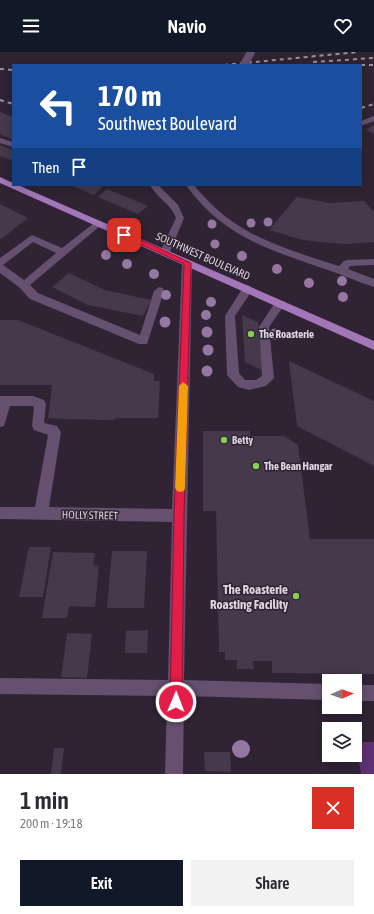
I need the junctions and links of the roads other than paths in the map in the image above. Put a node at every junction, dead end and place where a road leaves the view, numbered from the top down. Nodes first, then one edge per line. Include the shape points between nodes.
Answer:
1 (251, 52) edge
2 (245, 64) edge
3 (374, 118) edge
4 (362, 124) edge
5 (0, 140) edge
6 (12, 145) edge
7 (0, 180) edge
8 (12, 185) edge
9 (14, 186) edge
10 (155, 186) edge
11 (191, 186) edge
12 (98, 223) junction
13 (165, 252) junction
14 (63, 253) junction
15 (374, 262) edge
16 (0, 263) edge
17 (188, 263) junction
18 (0, 268) edge
19 (342, 270) junction
20 (374, 283) edge
21 (24, 285) junction
22 (248, 289) junction
23 (159, 291) dead end
24 (280, 304) junction
25 (374, 346) edge
26 (3, 401) edge
27 (0, 422) edge
28 (0, 513) edge
29 (41, 514) junction
30 (179, 516) junction
31 (0, 686) edge
32 (176, 688) junction
33 (322, 692) edge
34 (362, 693) edge
35 (374, 693) edge
36 (174, 774) edge

1 - 2 street, bridge
3 - 4 street
5 - 6 street
7 - 8 main road, SOUTHWEST BOULEVARD
9 - 12 main road, SOUTHWEST BOULEVARD
10 - 13 street via 177,207 180,218
11 - 19 street via 225,222 257,242
12 - 13 main road, SOUTHWEST BOULEVARD
12 - 14 street
13 - 17 main road, SOUTHWEST BOULEVARD
14 - 16 street via 32,238
14 - 21 street
15 - 19 street via 347,263
17 - 22 main road, SOUTHWEST BOULEVARD
17 - 30 street
18 - 21 street
19 - 20 street
21 - 23 street via 34,296 143,342
22 - 24 main road, SOUTHWEST BOULEVARD
22 - 24 street via 230,316 233,374 242,384 256,385 268,378 264,327
24 - 25 main road, SOUTHWEST BOULEVARD
26 - 27 street
26 - 29 street via 33,401 40,404 38,426 55,432
28 - 29 street, HOLLY STREET
29 - 30 street, HOLLY STREET
30 - 32 street
31 - 32 street
32 - 33 street
32 - 36 street
34 - 35 street

